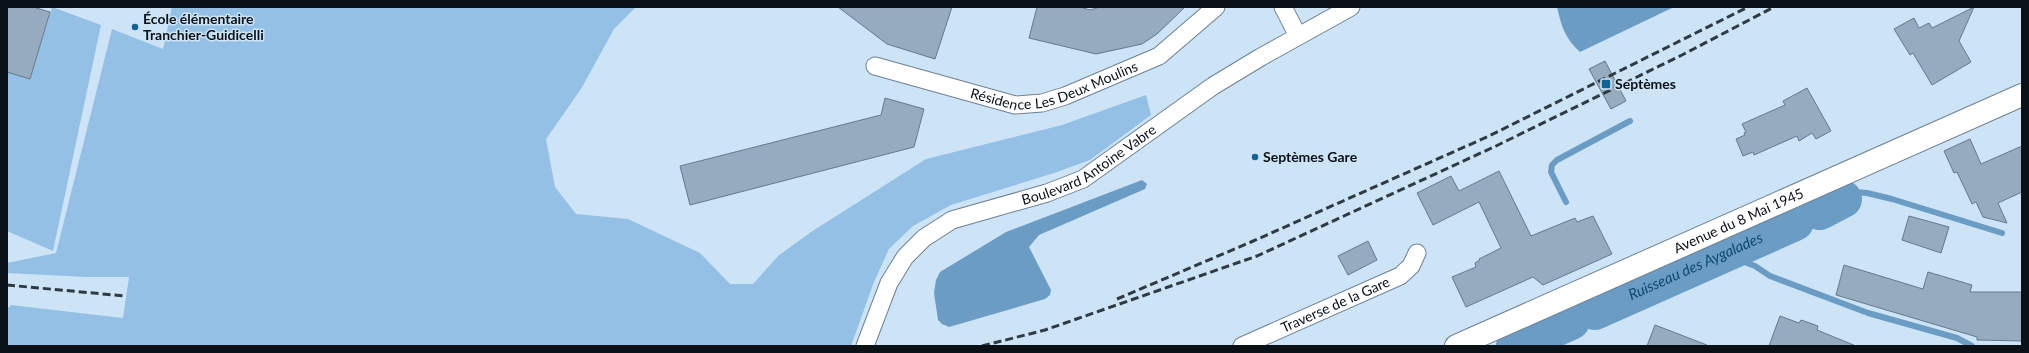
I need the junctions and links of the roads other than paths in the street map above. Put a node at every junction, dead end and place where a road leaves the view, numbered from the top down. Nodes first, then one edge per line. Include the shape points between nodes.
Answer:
1 (1216, 7) edge
2 (1283, 7) edge
3 (1341, 9) edge
4 (1298, 36) junction
5 (875, 66) dead end
6 (2022, 95) edge
7 (1417, 252) dead end
8 (866, 346) edge
9 (1242, 346) edge
10 (1456, 346) edge

1 - 5 street, Résidence Les Deux Moulins via 1159,56 1065,96 1042,103 1015,105
2 - 4 street
3 - 4 street, Boulevard Antoine Vabre
4 - 8 street, Boulevard Antoine Vabre via 1213,86 1082,179 1046,193 952,220 924,238 905,257 889,283
6 - 10 main road, Avenue du 8 Mai 1945
7 - 9 street, Traverse de la Gare via 1411,266 1400,276

